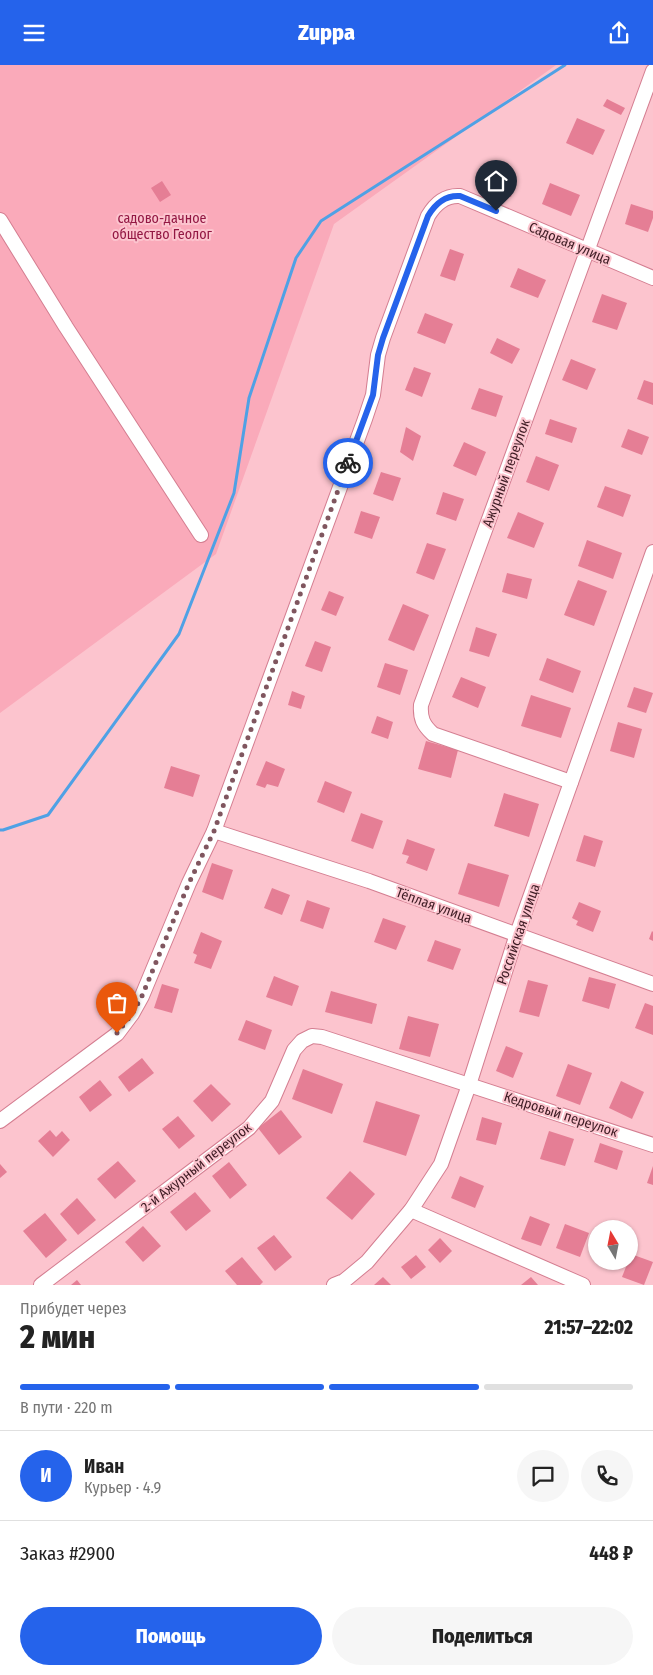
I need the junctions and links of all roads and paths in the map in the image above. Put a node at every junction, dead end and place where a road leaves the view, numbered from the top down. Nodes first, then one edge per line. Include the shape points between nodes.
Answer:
1 (653, 71) edge
2 (0, 220) edge
3 (587, 250) junction
4 (653, 277) edge
5 (201, 535) dead end
6 (653, 552) edge
7 (571, 782) junction
8 (214, 831) junction
9 (516, 934) junction
10 (653, 984) edge
11 (469, 1085) junction
12 (0, 1121) edge
13 (653, 1145) edge
14 (411, 1210) junction
15 (342, 1284) edge
16 (41, 1285) edge
17 (582, 1285) edge

1 - 3 street, Ажурный переулок
2 - 5 street
3 - 4 street, Садовая улица
3 - 7 street, Ажурный переулок via 420,713 422,722 433,734
3 - 8 street, Садовая улица via 460,196 441,200 434,206 383,338 373,395 365,419
6 - 7 street, Российская улица
7 - 9 street, Российская улица
8 - 9 street, Тёплая улица via 369,881
8 - 12 street via 132,1014 117,1033
9 - 10 street, Тёплая улица
9 - 11 street, Российская улица
11 - 13 street, Кедровый переулок
11 - 14 street, Российская улица via 441,1164
11 - 16 street, 2-й Ажурный переулок via 312,1036 294,1050 272,1101 249,1128
14 - 15 street, Российская улица via 367,1262
14 - 17 street

